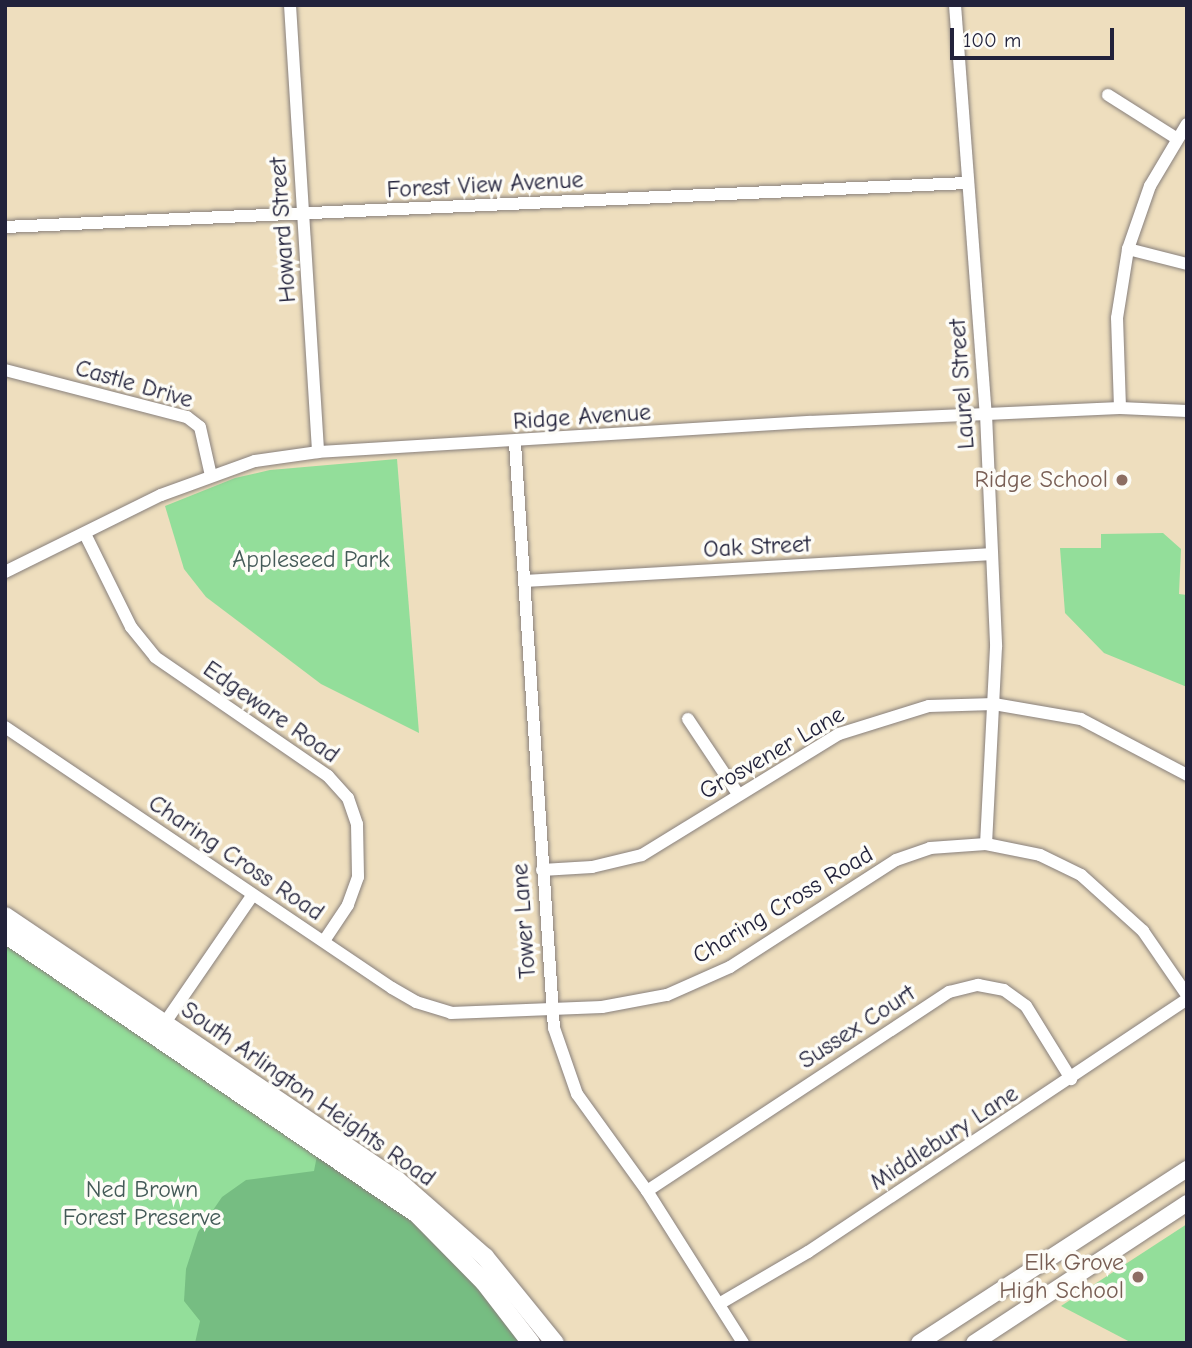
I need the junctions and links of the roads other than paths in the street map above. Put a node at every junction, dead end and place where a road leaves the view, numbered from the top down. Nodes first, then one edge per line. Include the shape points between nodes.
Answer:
1 (290, 5) edge
2 (956, 5) edge
3 (1108, 95) dead end
4 (1187, 124) edge
5 (1176, 138) junction
6 (967, 183) junction
7 (303, 215) junction
8 (5, 227) edge
9 (1128, 249) junction
10 (1187, 264) edge
11 (5, 370) edge
12 (1120, 408) junction
13 (1187, 411) edge
14 (986, 414) junction
15 (515, 443) junction
16 (318, 452) junction
17 (211, 476) junction
18 (86, 536) junction
19 (991, 554) junction
20 (5, 572) edge
21 (526, 581) junction
22 (994, 704) junction
23 (688, 719) dead end
24 (5, 727) edge
25 (1187, 775) edge
26 (738, 794) junction
27 (986, 844) junction
28 (541, 870) junction
29 (252, 896) junction
30 (5, 916) edge
31 (5, 934) edge
32 (324, 941) junction
33 (1187, 997) edge
34 (551, 1010) junction
35 (164, 1024) junction
36 (1071, 1079) junction
37 (1187, 1169) edge
38 (647, 1191) junction
39 (1187, 1203) edge
40 (719, 1304) junction
41 (531, 1343) edge
42 (555, 1343) edge
43 (743, 1343) edge
44 (919, 1343) edge
45 (974, 1343) edge

1 - 7 street, Howard Street
2 - 6 street, Laurel Street
3 - 5 street
4 - 5 street
5 - 9 street via 1142,204
6 - 7 street, Forest View Avenue
6 - 14 street, Laurel Street
7 - 8 street, Forest View Avenue
7 - 16 street, Howard Street
9 - 10 street
9 - 12 street via 1117,318
11 - 17 street, Castle Drive via 187,417 200,427
12 - 13 street, Ridge Avenue
12 - 14 street, Ridge Avenue
14 - 15 street, Ridge Avenue
14 - 19 street, Laurel Street
15 - 16 street, Ridge Avenue
15 - 21 street, Tower Lane
16 - 17 street, Ridge Avenue via 255,461
17 - 18 street, Ridge Avenue via 161,495
18 - 20 street, Ridge Avenue
18 - 32 street, Edgeware Road via 131,627 155,657 328,776 348,798 357,824 358,877 348,905
19 - 21 street, Oak Street
19 - 22 street, Laurel Street
21 - 28 street, Tower Lane
22 - 25 street, Grosvener Lane via 1082,719
22 - 26 street, Grosvener Lane via 929,706 884,718 839,734
22 - 27 street, Laurel Street
23 - 26 street
24 - 29 street, Charing Cross Road
26 - 28 street, Grosvener Lane via 642,855 592,867
27 - 33 street, Charing Cross Road via 1040,855 1081,875 1143,931
27 - 34 street, Charing Cross Road via 930,848 896,860 730,967 682,989 630,1004
28 - 34 street, Tower Lane
29 - 32 street, Charing Cross Road
29 - 35 street
30 - 35 main road, South Arlington Heights Road
31 - 41 main road, South Arlington Heights Road via 416,1213 484,1282
32 - 34 street, Charing Cross Road via 393,988 438,1010 472,1015
33 - 36 street, Middlebury Lane
34 - 38 street, Tower Lane via 577,1094
35 - 42 main road, South Arlington Heights Road via 397,1180 485,1257
36 - 38 street, Sussex Court via 1026,1006 1004,990 978,985 948,992
36 - 40 street, Middlebury Lane via 808,1252
37 - 44 street
38 - 40 street, Tower Lane
39 - 45 street
40 - 43 street, Tower Lane

